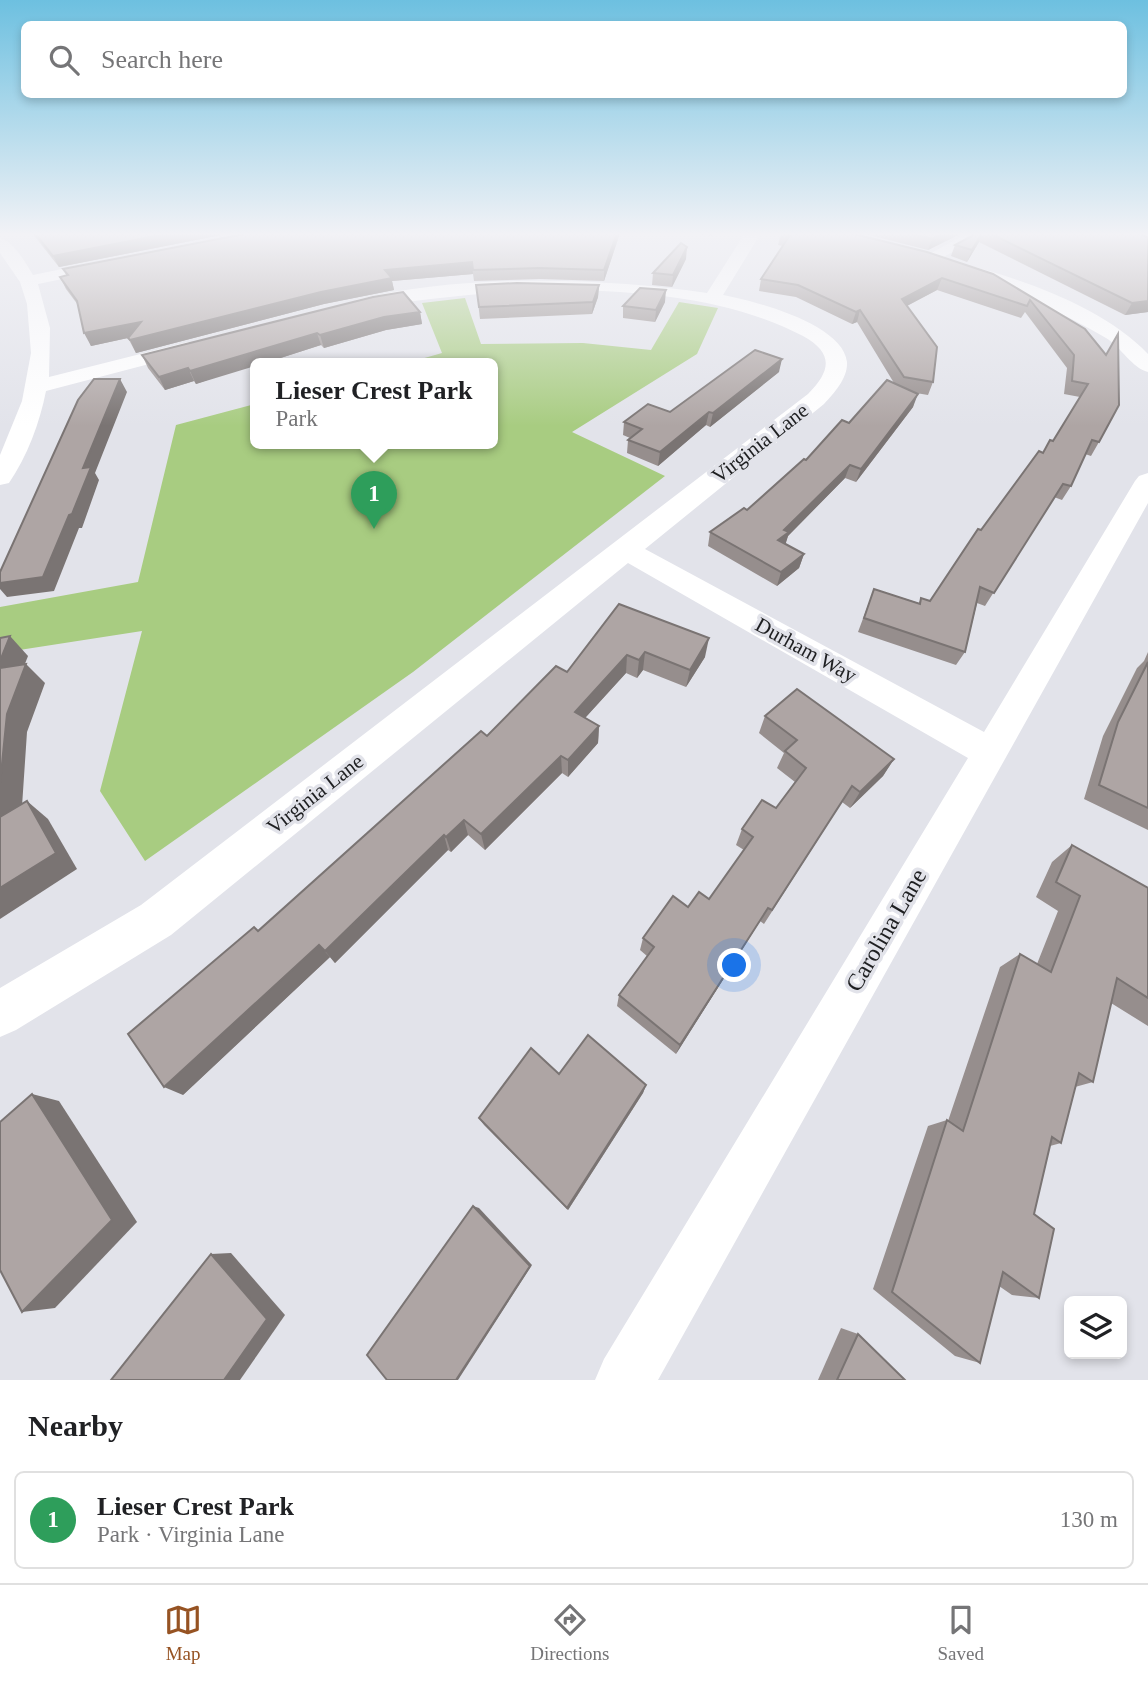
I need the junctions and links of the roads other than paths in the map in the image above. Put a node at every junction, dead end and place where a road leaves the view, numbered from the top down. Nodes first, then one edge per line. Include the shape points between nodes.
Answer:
1 (34, 297) edge
2 (409, 297) edge
3 (697, 297) edge
4 (1045, 297) edge
5 (712, 299) joint
6 (338, 309) edge
7 (215, 341) edge
8 (1148, 366) edge
9 (35, 387) junction
10 (0, 478) edge
11 (1148, 481) edge
12 (624, 550) junction
13 (989, 751) junction
14 (0, 1013) edge
15 (625, 1380) edge

1 - 9 street via 41,351
2 - 6 street, Virginia Lane
3 - 5 street, Virginia Lane
4 - 8 street via 1125,341
5 - 12 street, Virginia Lane via 751,307 806,328 830,345 837,365 832,383
7 - 9 street
9 - 10 street via 26,424
11 - 13 street, Carolina Lane
12 - 13 street, Durham Way
12 - 14 street, Virginia Lane via 156,919
13 - 15 street, Carolina Lane

